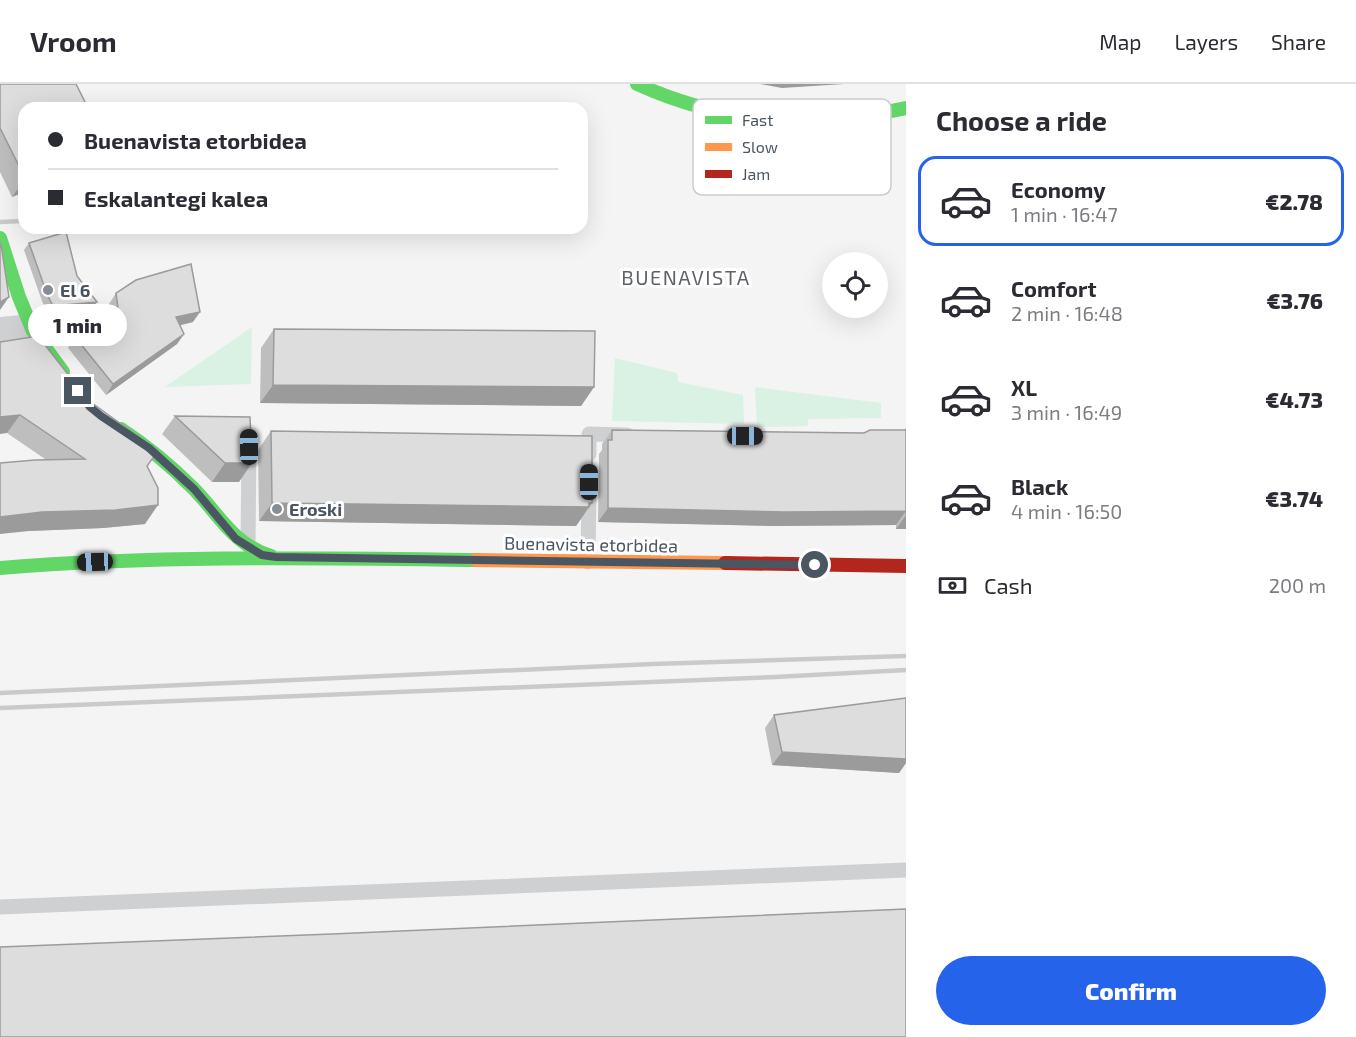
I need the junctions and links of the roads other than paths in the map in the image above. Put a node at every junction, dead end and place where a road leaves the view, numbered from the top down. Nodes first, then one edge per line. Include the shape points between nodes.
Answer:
1 (637, 84) edge
2 (693, 106) edge
3 (906, 108) edge
4 (891, 112) edge
5 (0, 238) edge
6 (33, 330) junction
7 (0, 333) edge
8 (69, 380) edge
9 (111, 423) edge
10 (248, 427) edge
11 (645, 435) edge
12 (249, 548) junction
13 (276, 557) junction
14 (588, 562) junction
15 (906, 566) edge
16 (0, 568) edge
17 (906, 870) edge
18 (0, 907) edge

1 - 2 main road
3 - 4 main road
5 - 6 main road
6 - 7 street
6 - 8 main road
9 - 12 main road via 164,461 236,539
10 - 12 lane
11 - 14 lane via 589,435
12 - 13 main road
13 - 14 main road, Buenavista etorbidea
13 - 16 main road
14 - 15 main road, Buenavista etorbidea
17 - 18 lane

